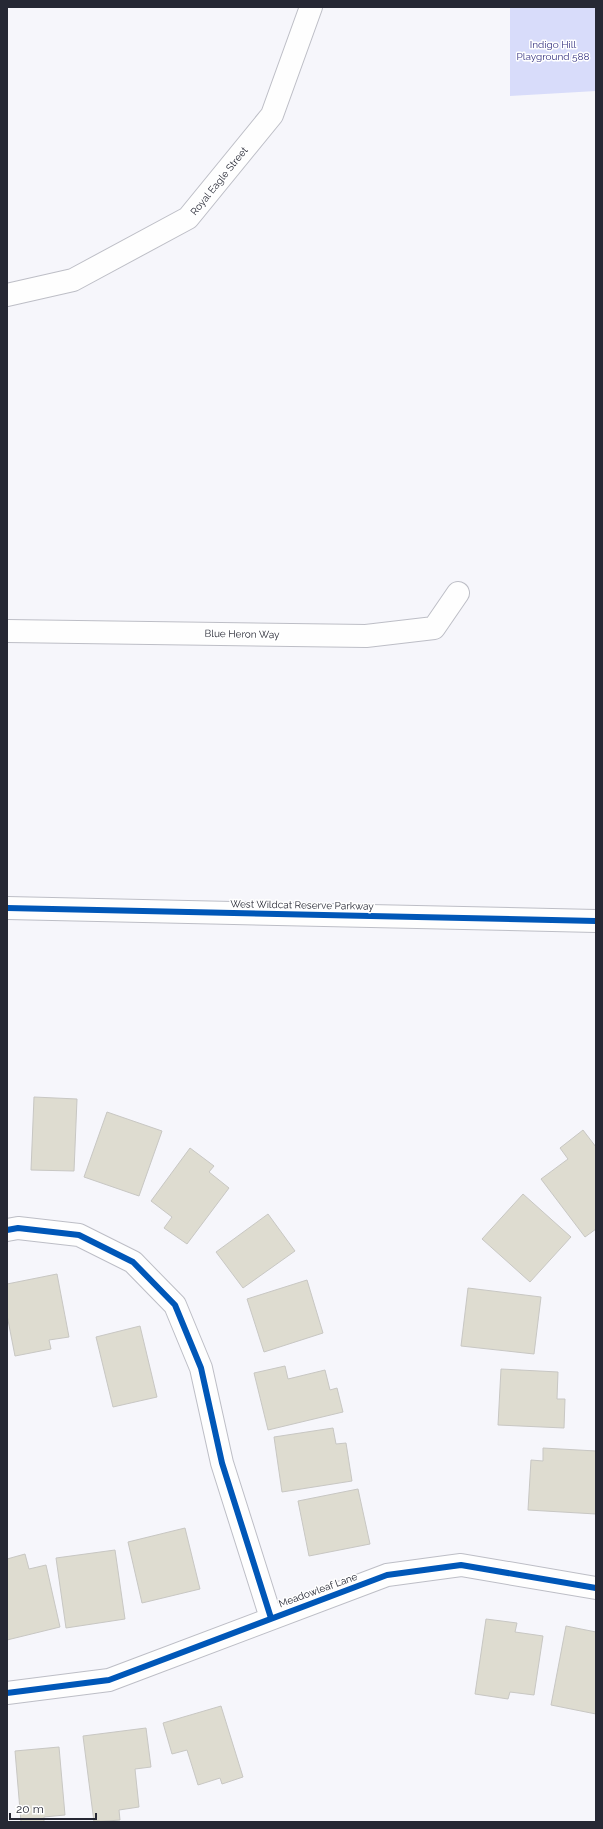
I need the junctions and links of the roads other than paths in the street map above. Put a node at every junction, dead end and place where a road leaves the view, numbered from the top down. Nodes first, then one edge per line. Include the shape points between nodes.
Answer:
1 (311, 7) edge
2 (7, 295) edge
3 (458, 593) dead end
4 (7, 631) edge
5 (7, 908) edge
6 (596, 921) edge
7 (7, 1230) edge
8 (596, 1588) edge
9 (271, 1618) junction
10 (7, 1693) edge

1 - 2 street, Royal Eagle Street via 272,115 188,218 72,280
3 - 4 street, Blue Heron Way via 434,628 366,636
5 - 6 street, West Wildcat Reserve Parkway
7 - 9 street via 18,1228 79,1235 133,1262 175,1305 201,1368 222,1463
8 - 9 street, Meadowleaf Lane via 461,1565 387,1575
9 - 10 street, Meadowleaf Lane via 109,1680

